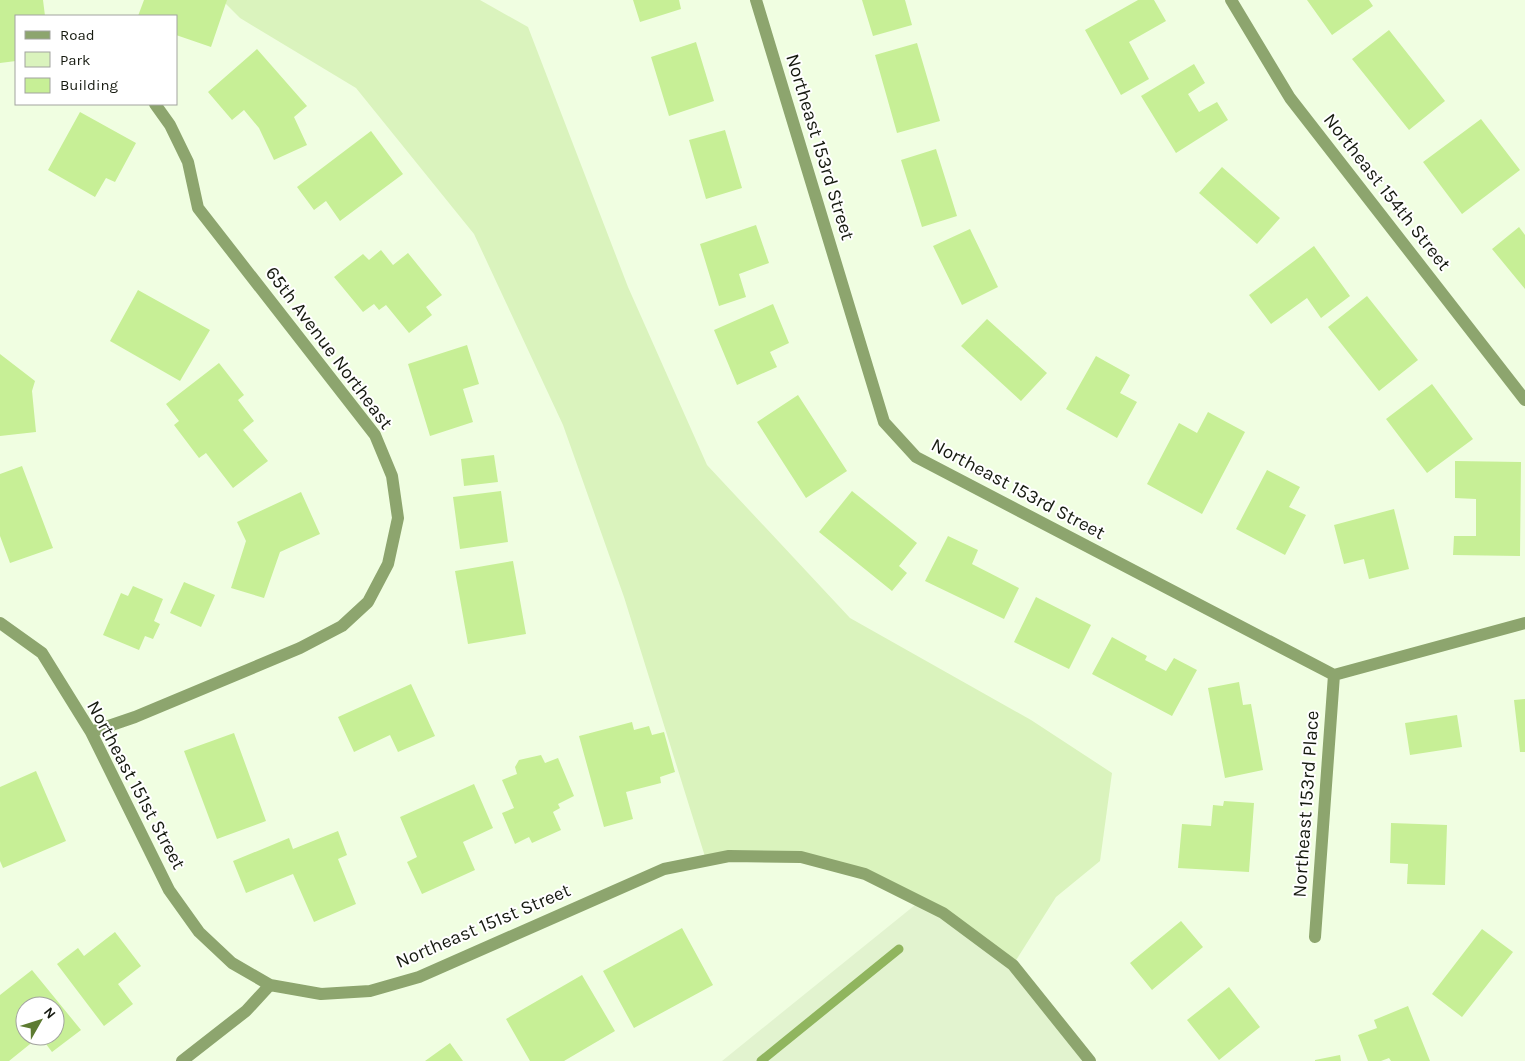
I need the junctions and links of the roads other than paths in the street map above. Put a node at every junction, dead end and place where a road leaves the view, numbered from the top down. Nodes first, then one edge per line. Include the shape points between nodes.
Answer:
1 (756, 0) edge
2 (1231, 0) edge
3 (156, 105) edge
4 (1525, 400) edge
5 (0, 623) edge
6 (1525, 623) edge
7 (1334, 675) junction
8 (91, 732) junction
9 (1315, 937) dead end
10 (270, 985) junction
11 (182, 1061) edge
12 (1090, 1061) edge

1 - 7 street, Northeast 153rd Street via 884,422 916,458
2 - 4 street, Northeast 154th Street via 1290,98
3 - 8 street, 65th Avenue Northeast via 170,125 188,162 198,208 375,434 392,476 398,518 388,564 368,602 342,626 300,648
5 - 8 street, Northeast 151st Street via 42,653
6 - 7 street
7 - 9 street, Northeast 153rd Place
8 - 10 street, Northeast 151st Street via 169,890 199,932 232,963
10 - 11 street via 246,1011
10 - 12 street, Northeast 151st Street via 321,994 370,991 419,977 664,869 729,856 801,857 865,874 943,913 1013,965

